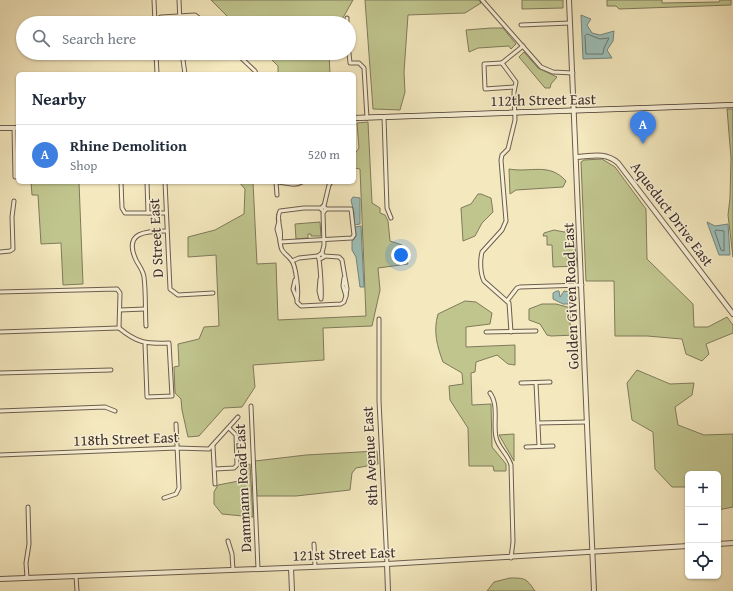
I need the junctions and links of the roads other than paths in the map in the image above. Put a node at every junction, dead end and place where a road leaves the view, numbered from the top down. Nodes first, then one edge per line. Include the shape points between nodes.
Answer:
1 (154, 0) edge
2 (179, 0) edge
3 (482, 0) edge
4 (569, 0) edge
5 (155, 16) edge
6 (161, 16) edge
7 (180, 16) junction
8 (196, 16) edge
9 (570, 23) junction
10 (521, 25) dead end
11 (521, 47) junction
12 (156, 60) edge
13 (182, 60) edge
14 (243, 60) edge
15 (350, 60) edge
16 (502, 63) junction
17 (157, 72) edge
18 (184, 72) edge
19 (255, 72) edge
20 (573, 73) junction
21 (514, 87) junction
22 (733, 105) edge
23 (515, 112) junction
24 (574, 112) junction
25 (384, 117) junction
26 (356, 118) edge
27 (367, 118) junction
28 (0, 128) edge
29 (16, 128) edge
30 (577, 157) junction
31 (15, 177) dead end
32 (121, 184) edge
33 (147, 184) edge
34 (164, 184) edge
35 (276, 184) edge
36 (330, 184) edge
37 (277, 195) dead end
38 (14, 201) dead end
39 (324, 208) junction
40 (148, 213) junction
41 (165, 213) junction
42 (391, 218) dead end
43 (166, 231) junction
44 (324, 240) junction
45 (280, 241) junction
46 (0, 252) edge
47 (323, 254) junction
48 (319, 258) junction
49 (292, 261) junction
50 (582, 285) junction
51 (0, 292) edge
52 (213, 293) dead end
53 (507, 301) junction
54 (322, 304) junction
55 (145, 309) junction
56 (120, 310) junction
57 (733, 314) edge
58 (379, 319) dead end
59 (146, 326) dead end
60 (119, 328) junction
61 (536, 331) dead end
62 (0, 332) edge
63 (486, 332) dead end
64 (511, 332) junction
65 (144, 344) junction
66 (111, 370) dead end
67 (0, 372) edge
68 (550, 382) dead end
69 (522, 383) dead end
70 (536, 383) junction
71 (490, 393) dead end
72 (251, 406) dead end
73 (0, 411) edge
74 (115, 411) dead end
75 (238, 417) dead end
76 (588, 422) junction
77 (538, 423) junction
78 (176, 424) dead end
79 (229, 428) junction
80 (214, 446) junction
81 (539, 446) junction
82 (553, 446) dead end
83 (526, 447) dead end
84 (177, 448) junction
85 (0, 455) edge
86 (215, 469) junction
87 (215, 484) dead end
88 (164, 498) dead end
89 (28, 507) dead end
90 (228, 541) dead end
91 (733, 543) edge
92 (314, 544) dead end
93 (721, 544) edge
94 (685, 546) edge
95 (593, 553) junction
96 (511, 558) junction
97 (387, 564) junction
98 (315, 567) junction
99 (291, 568) junction
100 (258, 569) junction
101 (233, 570) junction
102 (76, 576) junction
103 (27, 578) junction
104 (0, 579) edge
105 (77, 591) edge
106 (292, 591) edge
107 (388, 591) edge
108 (594, 591) edge

1 - 5 street
2 - 7 street
3 - 11 street
4 - 9 street, Golden Given Road East
6 - 7 street
7 - 8 street
9 - 10 street
9 - 20 street, Golden Given Road East
11 - 16 street
11 - 20 street via 544,69 558,73
12 - 17 street
13 - 18 street
14 - 19 street
15 - 27 street via 350,63 359,63 364,68
16 - 21 street via 516,82
16 - 21 street via 484,64 485,88
20 - 24 street, Golden Given Road East
21 - 23 street
22 - 24 main road, 112th Street East
23 - 24 main road, 112th Street East
23 - 25 main road, 112th Street East
23 - 53 street via 508,149 501,160 505,225 481,256 482,278
24 - 30 street, Golden Given Road East
25 - 27 main road, 112th Street East
25 - 42 street via 387,208
26 - 27 main road, 112th Street East
28 - 29 main road
29 - 31 street
30 - 50 street, Golden Given Road East
30 - 57 street, Aqueduct Drive East via 604,155 618,163
32 - 40 street via 123,210 128,213
33 - 40 street
34 - 41 street, D Street East
35 - 37 street
36 - 39 street
38 - 46 street via 13,249
39 - 44 street
39 - 44 street via 350,208 354,232 352,238
39 - 45 street via 281,210 278,214 277,229
40 - 41 street
41 - 43 street, D Street East
43 - 52 street, D Street East via 170,287 173,292 178,295
43 - 55 street via 138,234 134,245 134,256 144,276
44 - 45 street
44 - 47 street
45 - 49 street via 282,253
47 - 48 street
47 - 54 street via 342,260 347,289 345,301 341,304
48 - 49 street via 299,258
48 - 54 street via 319,291
49 - 54 street via 295,280 293,289 298,304
50 - 53 street via 520,287
50 - 76 street, Golden Given Road East
51 - 56 street via 118,290
53 - 64 street via 510,305
55 - 56 street
55 - 59 street
56 - 60 street
58 - 97 street, 8th Avenue East via 379,401
60 - 62 street
60 - 65 street
61 - 64 street
63 - 64 street
65 - 65 street via 147,397 172,396 169,344
66 - 67 street
68 - 70 street
69 - 70 street
70 - 77 street
71 - 96 street via 494,400 496,441 511,465
72 - 100 street, Dammann Road East
73 - 74 street via 105,407
75 - 79 street
76 - 77 street
76 - 95 street, Golden Given Road East
77 - 81 street
78 - 84 street
79 - 80 street
79 - 86 street via 236,436 237,465 234,468
80 - 84 street, 118th Street East via 209,449
80 - 86 street
81 - 82 street
81 - 83 street
84 - 85 street, 118th Street East
84 - 88 street via 179,491
86 - 87 street
89 - 103 street
90 - 101 street
91 - 93 street
92 - 98 street
94 - 95 street, 121st Street East
95 - 96 street, 121st Street East
95 - 108 street, Golden Given Road East
96 - 97 street, 121st Street East
97 - 98 street, 121st Street East
97 - 107 street, 8th Avenue East
98 - 99 street, 121st Street East
99 - 100 street, 121st Street East
99 - 106 street
100 - 101 street, 121st Street East
101 - 102 street, 121st Street East
102 - 103 street, 121st Street East
102 - 105 street
103 - 104 street, 121st Street East

